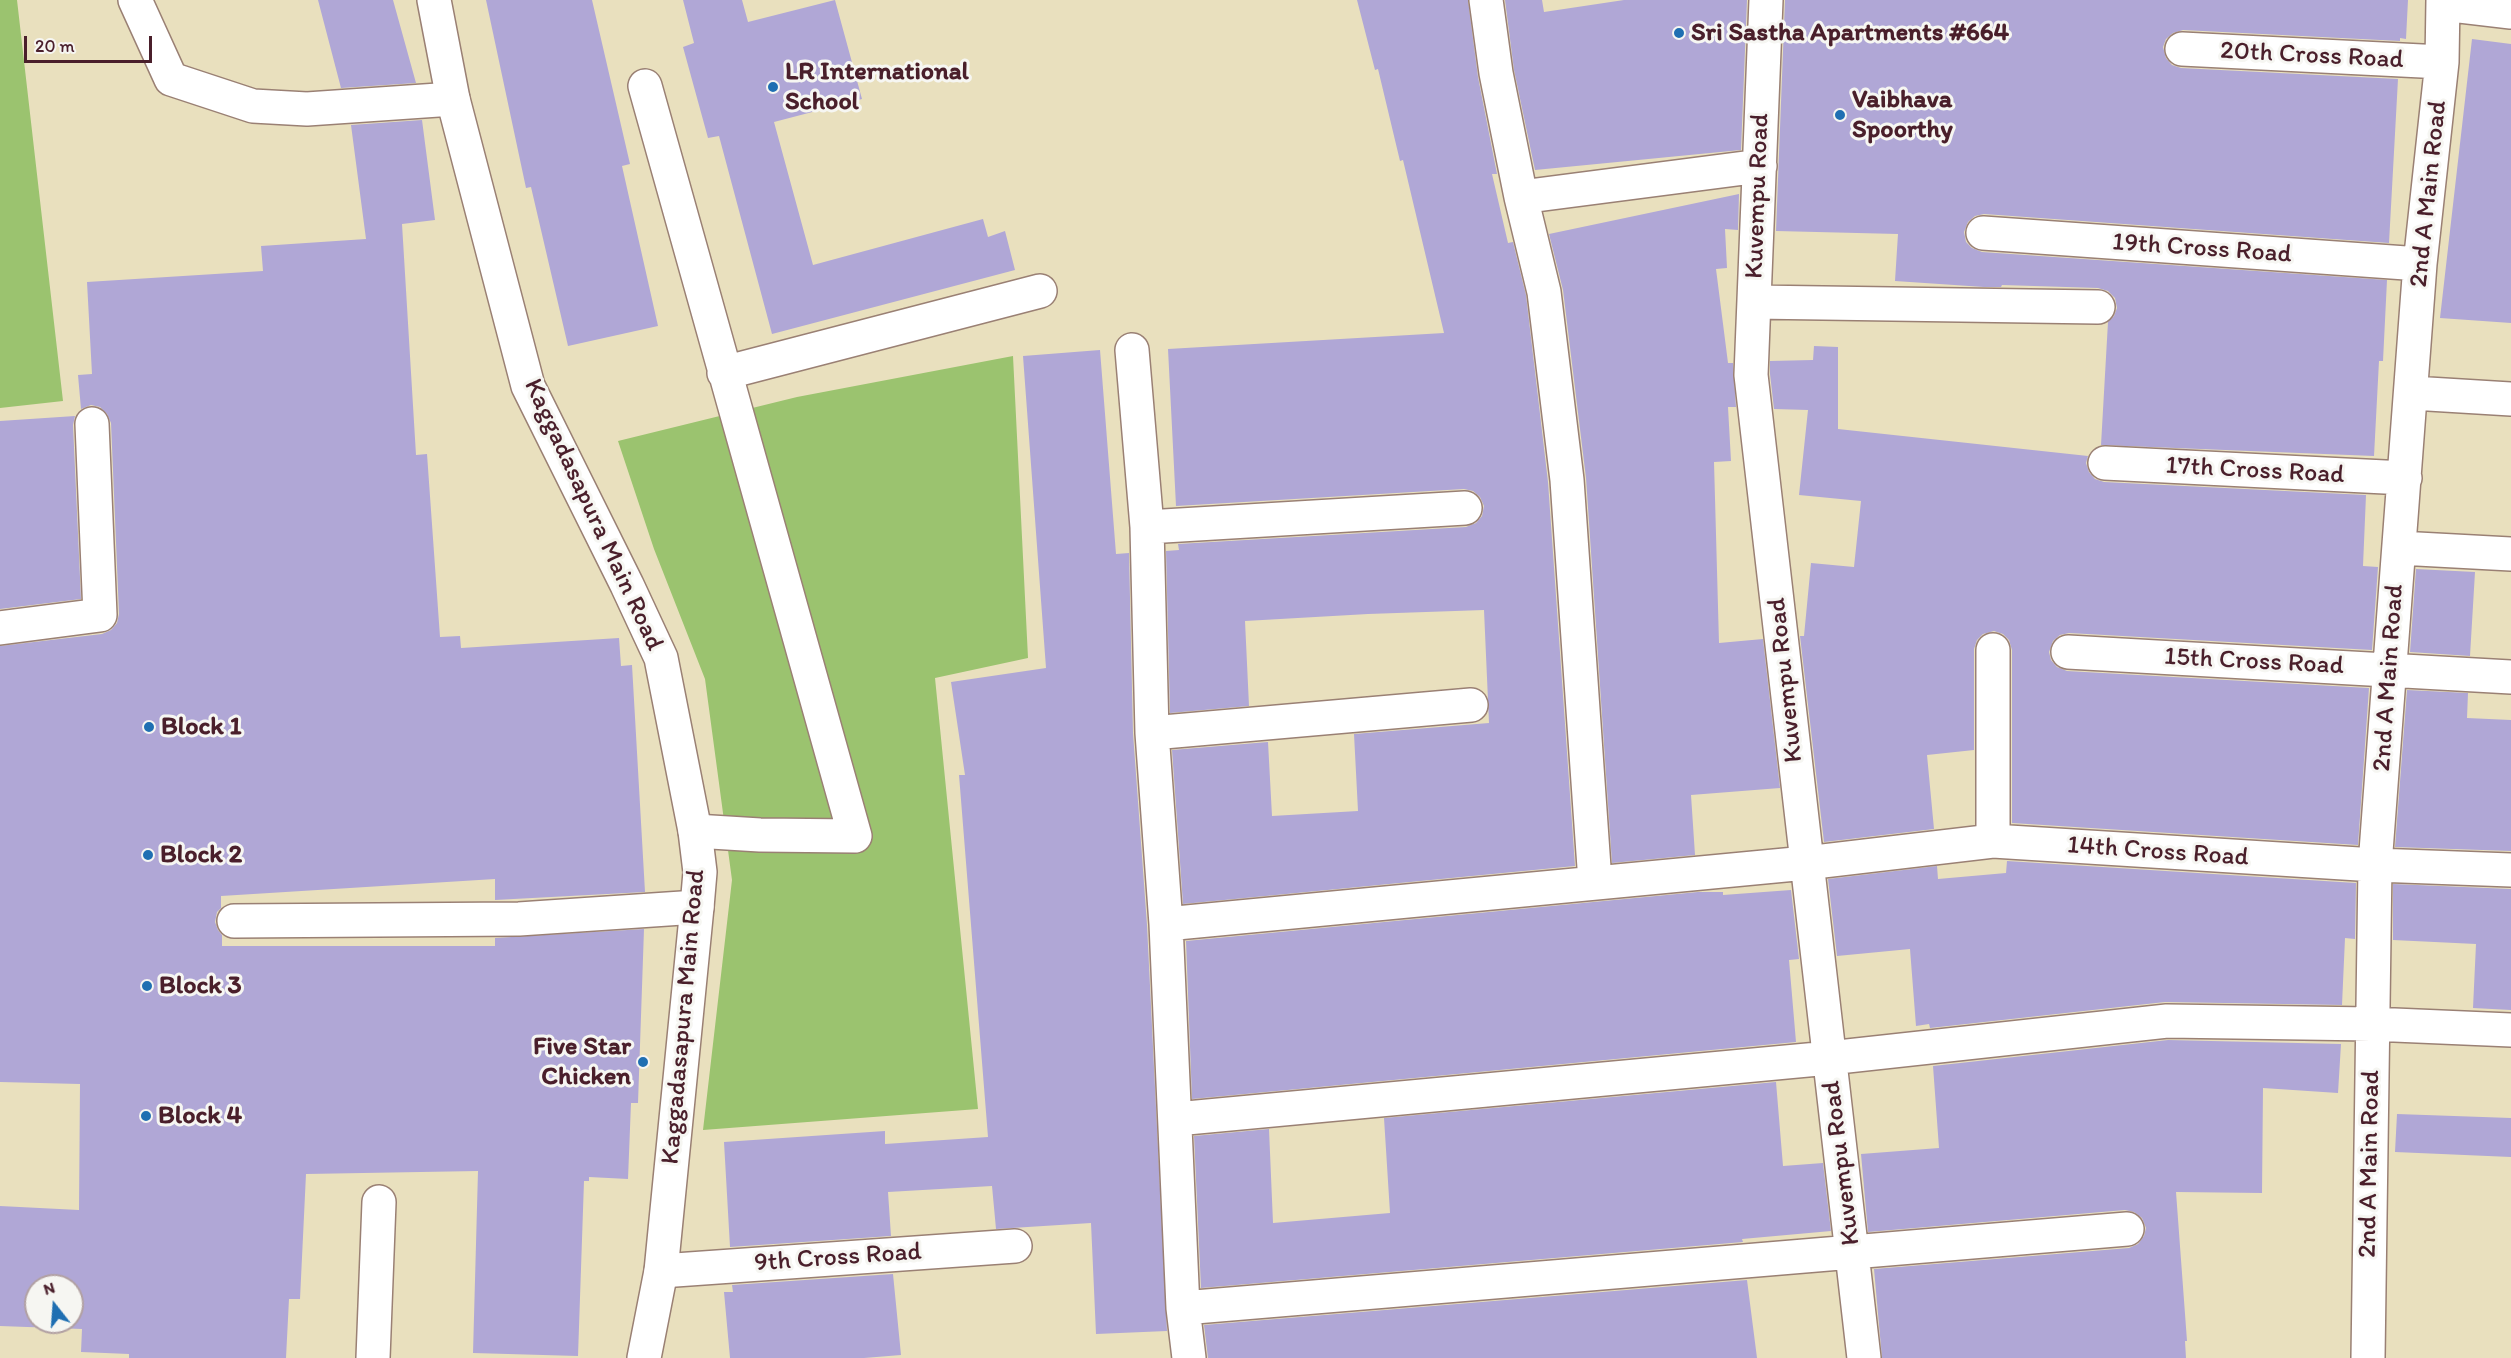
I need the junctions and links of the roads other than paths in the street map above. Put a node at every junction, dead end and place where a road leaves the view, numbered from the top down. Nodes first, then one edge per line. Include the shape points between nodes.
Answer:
1 (135, 0) edge
2 (434, 0) edge
3 (1486, 0) edge
4 (1766, 0) edge
5 (2443, 2) edge
6 (2511, 12) edge
7 (2182, 49) dead end
8 (2442, 62) junction
9 (645, 86) dead end
10 (453, 99) junction
11 (1760, 166) junction
12 (1521, 197) junction
13 (1983, 233) dead end
14 (2420, 264) junction
15 (1040, 291) dead end
16 (1754, 302) junction
17 (2098, 307) dead end
18 (1132, 350) dead end
19 (724, 373) junction
20 (2412, 393) junction
21 (2511, 399) edge
22 (92, 424) dead end
23 (2105, 464) dead end
24 (2405, 478) junction
25 (1465, 508) dead end
26 (1147, 527) junction
27 (2399, 548) junction
28 (2511, 554) edge
29 (0, 628) edge
30 (1993, 650) dead end
31 (2068, 652) dead end
32 (2389, 669) junction
33 (2511, 676) edge
34 (1472, 705) dead end
35 (1152, 733) junction
36 (695, 831) junction
37 (1993, 842) junction
38 (1806, 863) junction
39 (2375, 865) junction
40 (2511, 870) edge
41 (1595, 882) junction
42 (697, 907) junction
43 (234, 921) dead end
44 (1166, 924) junction
45 (2371, 1024) junction
46 (2511, 1030) edge
47 (1829, 1058) junction
48 (1176, 1119) junction
49 (379, 1202) dead end
50 (2127, 1229) dead end
51 (1016, 1246) dead end
52 (1853, 1253) junction
53 (661, 1271) junction
54 (1183, 1308) junction
55 (373, 1358) edge
56 (644, 1358) edge
57 (1189, 1358) edge
58 (1864, 1358) edge
59 (2368, 1358) edge

1 - 10 street via 171,79 253,106 308,109
2 - 10 street, Kaggadasapura Main Road
3 - 12 street
4 - 11 street, Kuvempu Road
5 - 6 street
5 - 8 street, 2nd A Main Road
7 - 8 street, 20th Cross Road
8 - 14 street, 2nd A Main Road
9 - 19 street
10 - 36 street, Kaggadasapura Main Road via 528,386 661,658
11 - 12 street
11 - 16 street, Kuvempu Road
12 - 41 street via 1544,292 1567,480
13 - 14 street, 19th Cross Road
14 - 20 street, 2nd A Main Road
15 - 19 street
16 - 17 street
16 - 38 street, Kuvempu Road via 1751,375
18 - 26 street
19 - 36 street via 855,836
20 - 21 street
20 - 24 street, 2nd A Main Road
22 - 29 street via 100,615
23 - 24 street, 17th Cross Road
24 - 27 street, 2nd A Main Road
25 - 26 street
26 - 35 street
27 - 28 street
27 - 32 street, 2nd A Main Road
30 - 37 street
31 - 32 street, 15th Cross Road
32 - 33 street, 15th Cross Road
32 - 39 street, 2nd A Main Road
34 - 35 street
35 - 44 street
36 - 42 street, Kaggadasapura Main Road via 700,872
37 - 38 street, 14th Cross Road
37 - 39 street, 14th Cross Road
38 - 41 street, 14th Cross Road
38 - 47 street, Kuvempu Road
39 - 40 street, 14th Cross Road
39 - 45 street, 2nd A Main Road
41 - 44 street, 14th Cross Road
42 - 43 street via 519,918
42 - 53 street, Kaggadasapura Main Road
44 - 48 street
45 - 46 street
45 - 47 street via 2167,1021
45 - 59 street, 2nd A Main Road
47 - 48 street
47 - 52 street, Kuvempu Road
48 - 54 street
49 - 55 street
50 - 52 street
51 - 53 street, 9th Cross Road
52 - 54 street
52 - 58 street, Kuvempu Road
53 - 56 street, Kaggadasapura Main Road
54 - 57 street

